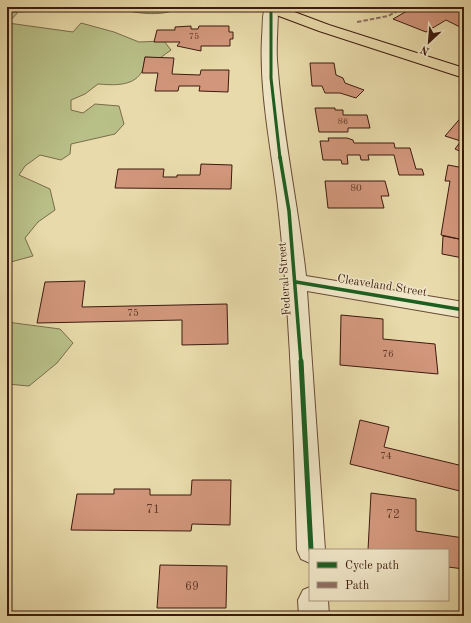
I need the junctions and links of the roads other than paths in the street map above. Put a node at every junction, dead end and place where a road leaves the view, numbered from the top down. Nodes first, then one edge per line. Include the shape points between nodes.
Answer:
1 (270, 7) edge
2 (464, 73) edge
3 (296, 282) junction
4 (464, 310) edge
5 (312, 549) edge
6 (314, 601) edge
7 (314, 616) edge

1 - 2 main road via 324,28
1 - 3 street, Federal Street via 269,58
3 - 4 street, Cleaveland Street
3 - 5 street, Federal Street
6 - 7 street

